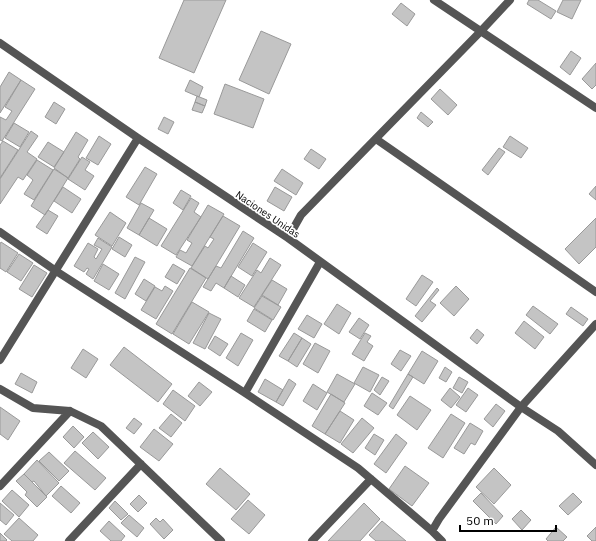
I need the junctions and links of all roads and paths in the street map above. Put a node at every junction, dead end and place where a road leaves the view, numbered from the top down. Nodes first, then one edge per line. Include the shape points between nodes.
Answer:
1 (434, 0) edge
2 (510, 0) edge
3 (481, 31) junction
4 (0, 43) edge
5 (596, 108) edge
6 (138, 138) junction
7 (376, 139) junction
8 (0, 232) edge
9 (288, 238) junction
10 (320, 262) junction
11 (56, 271) junction
12 (596, 292) edge
13 (596, 324) edge
14 (0, 360) edge
15 (0, 389) edge
16 (245, 393) junction
17 (521, 407) junction
18 (70, 411) junction
19 (141, 464) junction
20 (596, 465) edge
21 (371, 480) junction
22 (0, 486) edge
23 (432, 531) junction
24 (69, 541) edge
25 (222, 541) edge
26 (312, 541) edge
27 (442, 541) edge

1 - 3 street
2 - 3 street
3 - 5 street
3 - 7 street
4 - 6 street, Naciones Unidas
6 - 9 street, Naciones Unidas
6 - 11 street
7 - 9 street via 301,215
7 - 12 street
8 - 11 street
9 - 10 street, Naciones Unidas
10 - 16 street
10 - 17 street, Naciones Unidas
11 - 14 street
11 - 16 street
13 - 17 street
15 - 18 street via 33,408
16 - 21 street via 358,468
17 - 20 street, Naciones Unidas via 558,431
17 - 23 street
18 - 19 street via 102,426
18 - 22 street
19 - 24 street
19 - 25 street
21 - 23 street
21 - 26 street
23 - 27 street

